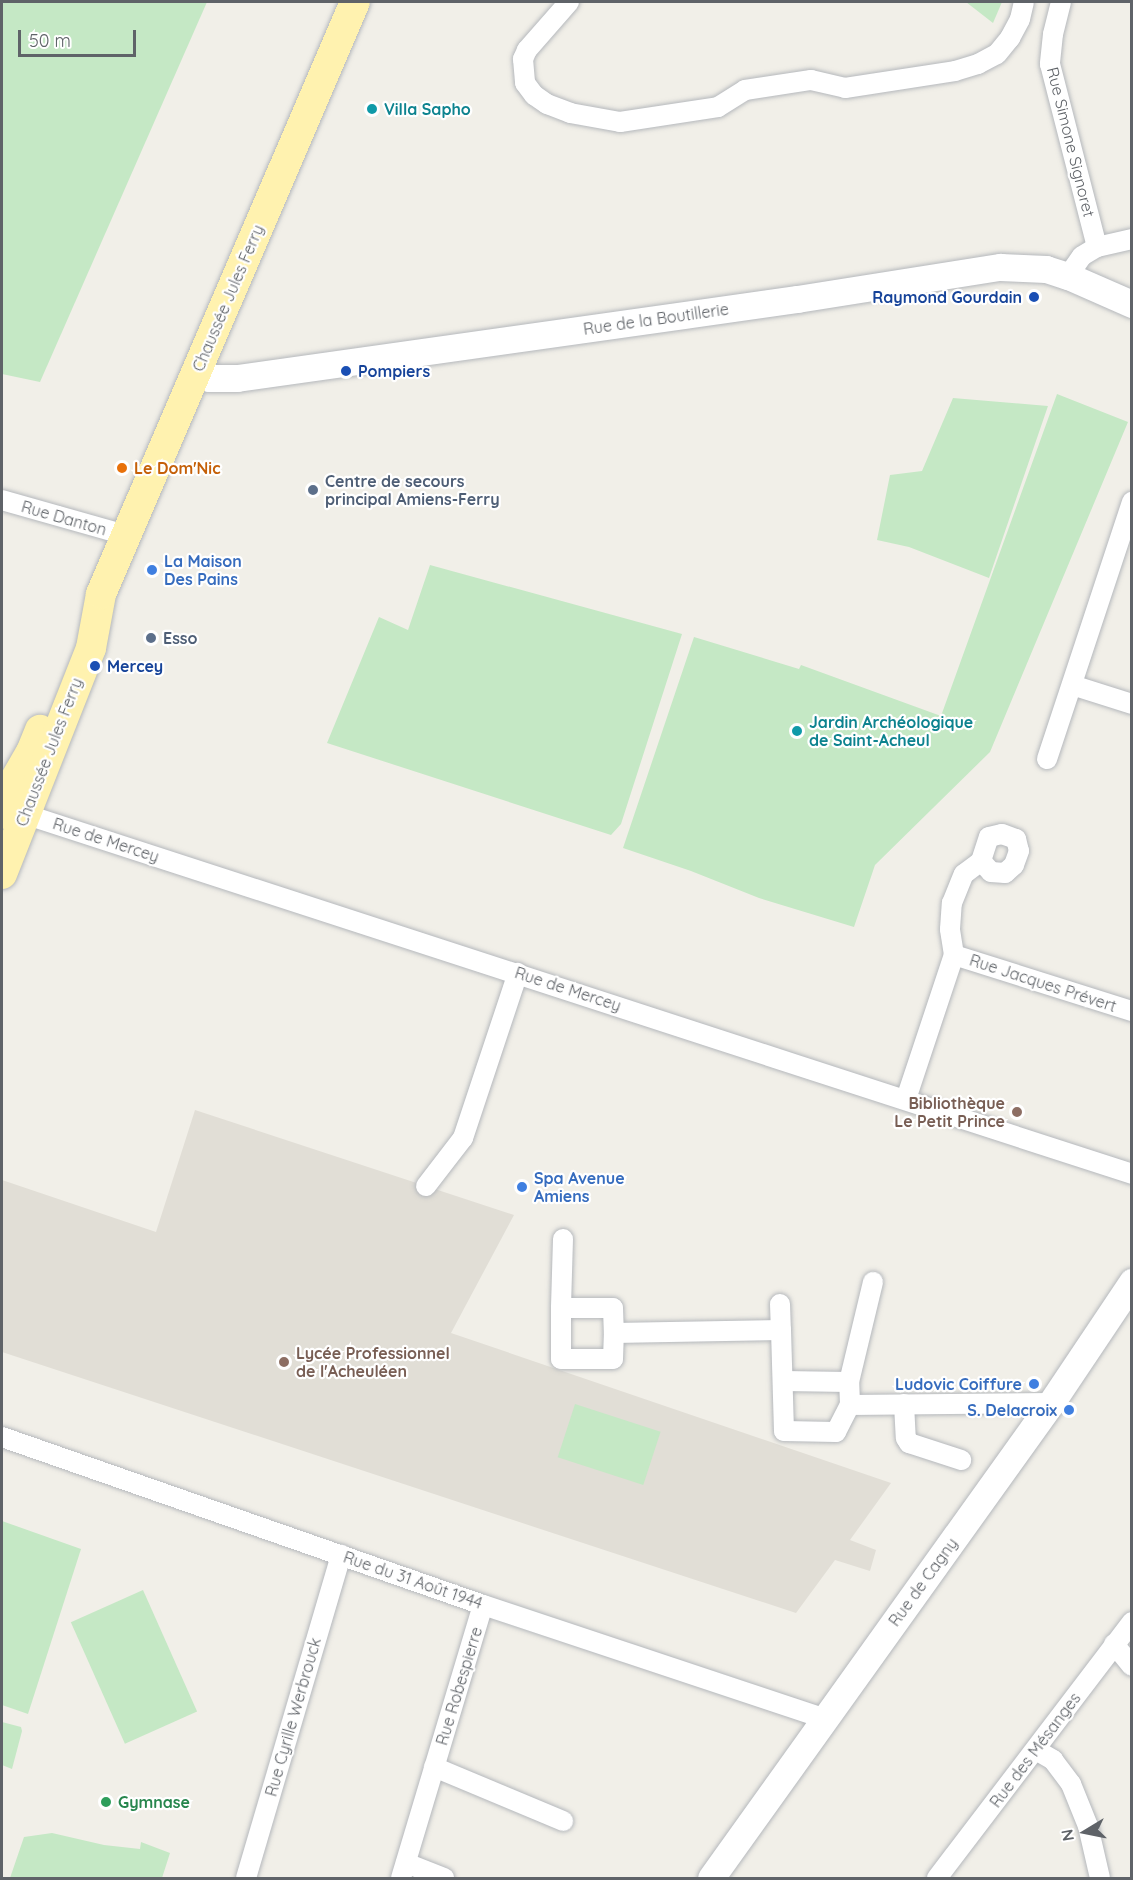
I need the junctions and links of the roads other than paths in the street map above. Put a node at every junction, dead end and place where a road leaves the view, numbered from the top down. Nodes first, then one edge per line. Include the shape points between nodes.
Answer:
1 (356, 2) edge
2 (569, 2) edge
3 (1024, 2) edge
4 (1060, 2) edge
5 (1131, 239) edge
6 (1097, 247) junction
7 (1068, 276) junction
8 (1122, 300) edge
9 (195, 375) junction
10 (2, 500) edge
11 (1131, 502) edge
12 (126, 536) junction
13 (1072, 685) junction
14 (1131, 704) edge
15 (1047, 759) dead end
16 (11, 812) edge
17 (981, 861) dead end
18 (2, 874) edge
19 (954, 955) junction
20 (518, 973) junction
21 (1131, 1011) edge
22 (906, 1100) junction
23 (1131, 1174) edge
24 (426, 1186) dead end
25 (563, 1239) dead end
26 (873, 1282) dead end
27 (1131, 1282) edge
28 (780, 1304) dead end
29 (561, 1308) junction
30 (781, 1330) junction
31 (614, 1333) junction
32 (783, 1381) junction
33 (849, 1382) junction
34 (1051, 1403) junction
35 (904, 1404) junction
36 (850, 1405) junction
37 (2, 1437) edge
38 (961, 1460) dead end
39 (341, 1555) junction
40 (483, 1605) junction
41 (1131, 1622) edge
42 (1114, 1644) junction
43 (1131, 1666) edge
44 (825, 1719) junction
45 (1036, 1750) junction
46 (434, 1767) junction
47 (563, 1821) dead end
48 (403, 1871) edge
49 (246, 1878) edge
50 (444, 1878) edge
51 (711, 1878) edge
52 (937, 1878) edge
53 (1100, 1878) edge

1 - 9 main road, Chaussée Jules Ferry
2 - 3 street via 527,50 523,59 525,83 534,95 554,107 579,116 620,122 718,107 745,90 789,83 811,80 845,88 955,71 997,54 1020,19
4 - 6 street, Rue Simone Signoret via 1050,64
5 - 6 street
6 - 7 street via 1082,256
7 - 8 street, Rue de la Boutillerie
7 - 9 street, Rue de la Boutillerie via 1046,269 1000,267 237,378
9 - 12 main road, Chaussée Jules Ferry
10 - 12 street, Rue Danton
11 - 13 street
12 - 16 main road, Chaussée Jules Ferry via 101,594 91,648 57,728
13 - 14 street
13 - 15 street
16 - 18 main road, Chaussée Jules Ferry
16 - 20 street, Rue de Mercey
17 - 19 street, Rue Jacques Prévert via 964,874 952,903
19 - 21 street, Rue Jacques Prévert
19 - 22 street, Rue Jacques Prévert
20 - 22 street, Rue de Mercey
20 - 24 street via 463,1138
22 - 23 street, Rue de Mercey
25 - 29 street
26 - 33 street
27 - 34 street, Rue de Cagny
28 - 30 street
29 - 31 street via 613,1308
29 - 31 street via 561,1359 613,1359
30 - 31 street
30 - 32 street
32 - 33 street
32 - 36 street via 784,1431 836,1432
33 - 36 street
34 - 35 street
34 - 44 street, Rue de Cagny
35 - 36 street
35 - 38 street via 909,1443
37 - 39 street, Rue du 31 Août 1944
39 - 40 street, Rue du 31 Août 1944
39 - 49 street, Rue Cyrille Werbrouck
40 - 44 street, Rue du 31 Août 1944
40 - 46 street, Rue Robespierre
41 - 42 street, Rue des Mésanges
42 - 43 street
42 - 45 street, Rue des Mésanges
44 - 51 street, Rue de Cagny
45 - 52 street, Rue des Mésanges
45 - 53 street via 1053,1760 1071,1784 1088,1826
46 - 47 street, Rue Robespierre
46 - 48 street, Rue Robespierre
48 - 50 street

